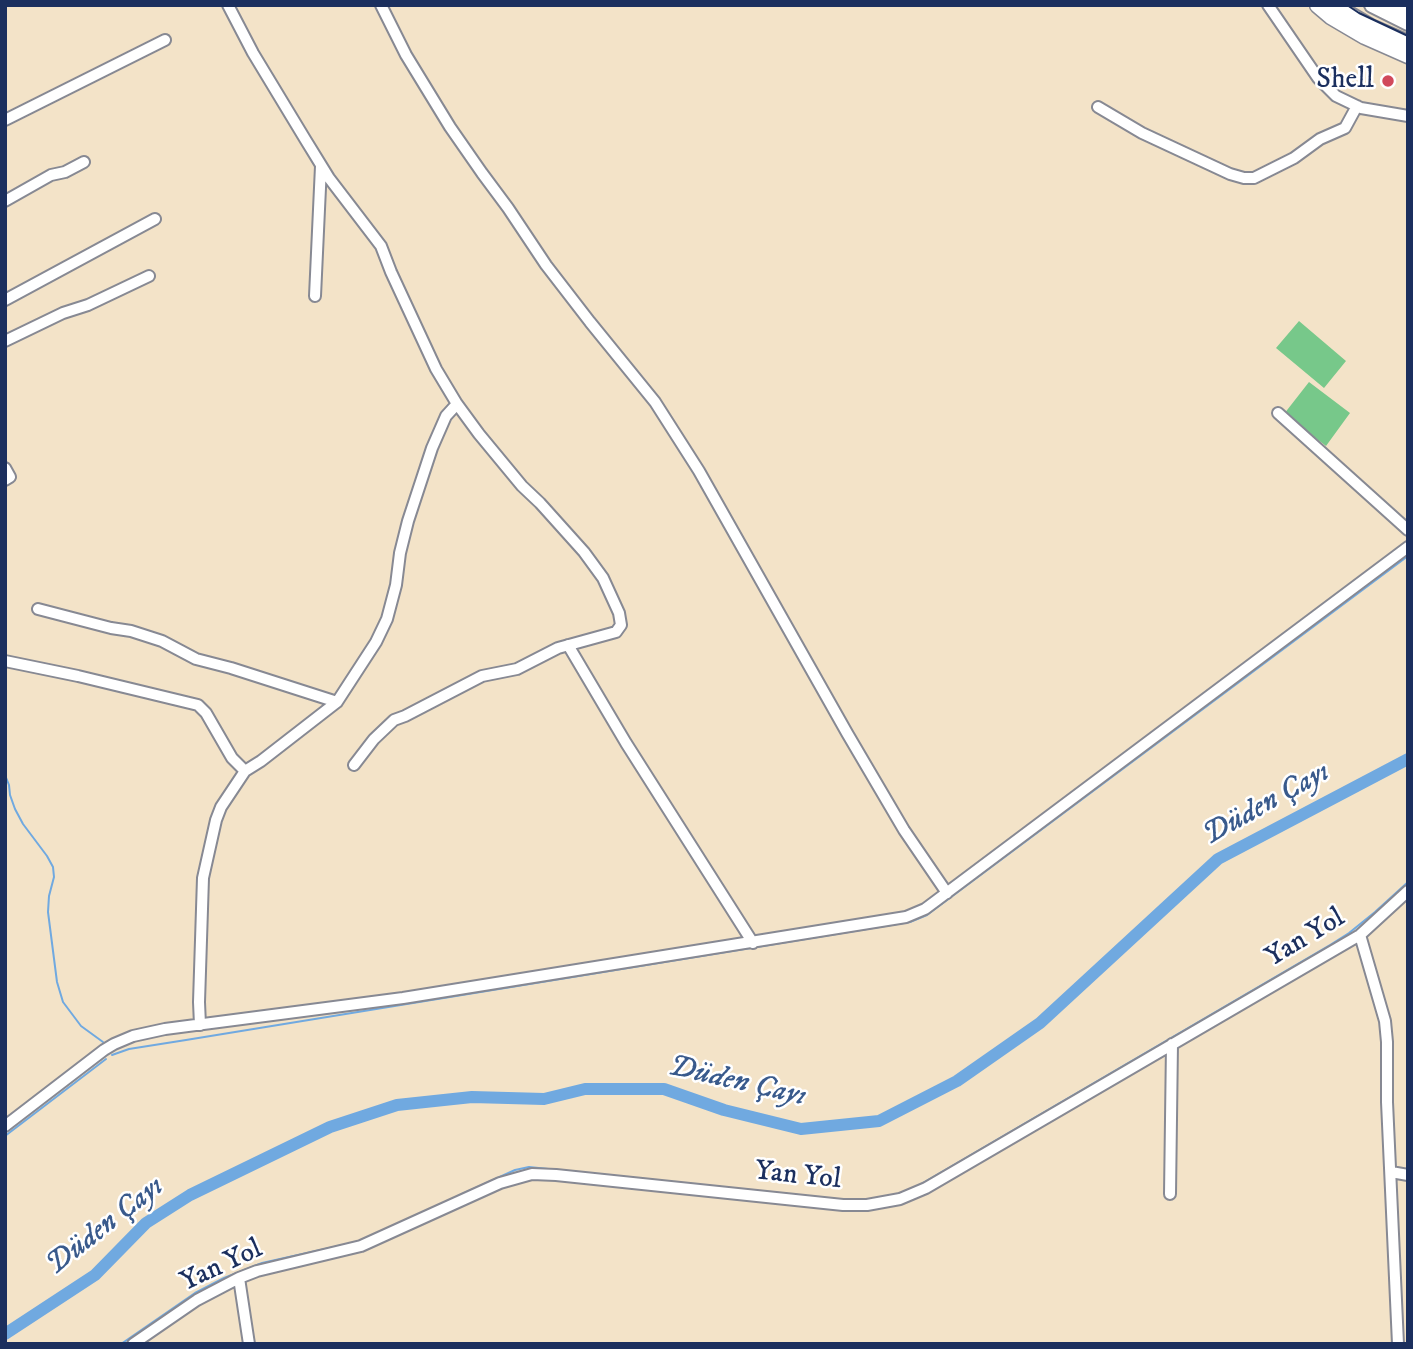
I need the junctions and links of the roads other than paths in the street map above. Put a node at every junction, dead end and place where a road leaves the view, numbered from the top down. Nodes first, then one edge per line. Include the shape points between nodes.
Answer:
1 (228, 5) edge
2 (381, 5) edge
3 (1268, 5) edge
4 (1318, 5) edge
5 (1334, 5) edge
6 (1372, 5) edge
7 (1397, 5) edge
8 (1408, 10) edge
9 (1408, 23) edge
10 (165, 40) dead end
11 (1408, 43) edge
12 (1408, 55) edge
13 (1357, 106) junction
14 (1098, 107) dead end
15 (1408, 116) edge
16 (5, 120) edge
17 (84, 162) dead end
18 (321, 165) junction
19 (5, 201) edge
20 (155, 219) dead end
21 (149, 276) dead end
22 (315, 296) dead end
23 (5, 300) edge
24 (5, 341) edge
25 (457, 404) junction
26 (1279, 413) dead end
27 (5, 468) edge
28 (5, 480) edge
29 (1408, 530) edge
30 (1408, 547) edge
31 (38, 609) dead end
32 (568, 645) junction
33 (5, 662) edge
34 (337, 702) junction
35 (354, 765) dead end
36 (245, 771) junction
37 (1408, 891) edge
38 (947, 892) junction
39 (1360, 935) junction
40 (753, 943) junction
41 (200, 1025) junction
42 (1172, 1044) junction
43 (5, 1126) edge
44 (1391, 1172) junction
45 (1408, 1175) edge
46 (1170, 1194) dead end
47 (239, 1279) junction
48 (133, 1344) edge
49 (249, 1344) edge
50 (1398, 1344) edge

1 - 18 street
2 - 38 street via 450,127 553,274 655,402 904,830
3 - 13 street via 1318,78 1336,96
4 - 12 highway via 1365,36
5 - 11 main road
6 - 9 main road
7 - 8 highway
10 - 16 street
13 - 14 street via 1345,128 1254,178 1230,174
13 - 15 street
17 - 19 street
18 - 22 street
18 - 25 street via 380,246 436,369
20 - 23 street
21 - 24 street
25 - 32 street via 603,578 621,625 616,632
25 - 34 street via 446,416 432,448 405,532 387,619
26 - 29 street
27 - 28 street via 10,477
30 - 38 street
31 - 34 street via 131,631 196,659
32 - 35 street via 517,669 482,676 394,720
32 - 40 street
33 - 36 street via 198,705
34 - 36 street
36 - 41 street via 221,807 205,865
37 - 39 street, Yan Yol
38 - 40 street via 906,918
39 - 42 street, Yan Yol
39 - 44 street via 1385,1021
40 - 41 street
41 - 43 street via 133,1036 114,1044
42 - 46 street
42 - 47 street, Yan Yol via 900,1199 843,1205 532,1174 361,1246
44 - 45 street
44 - 50 street
47 - 48 street, Yan Yol via 197,1300
47 - 49 street

